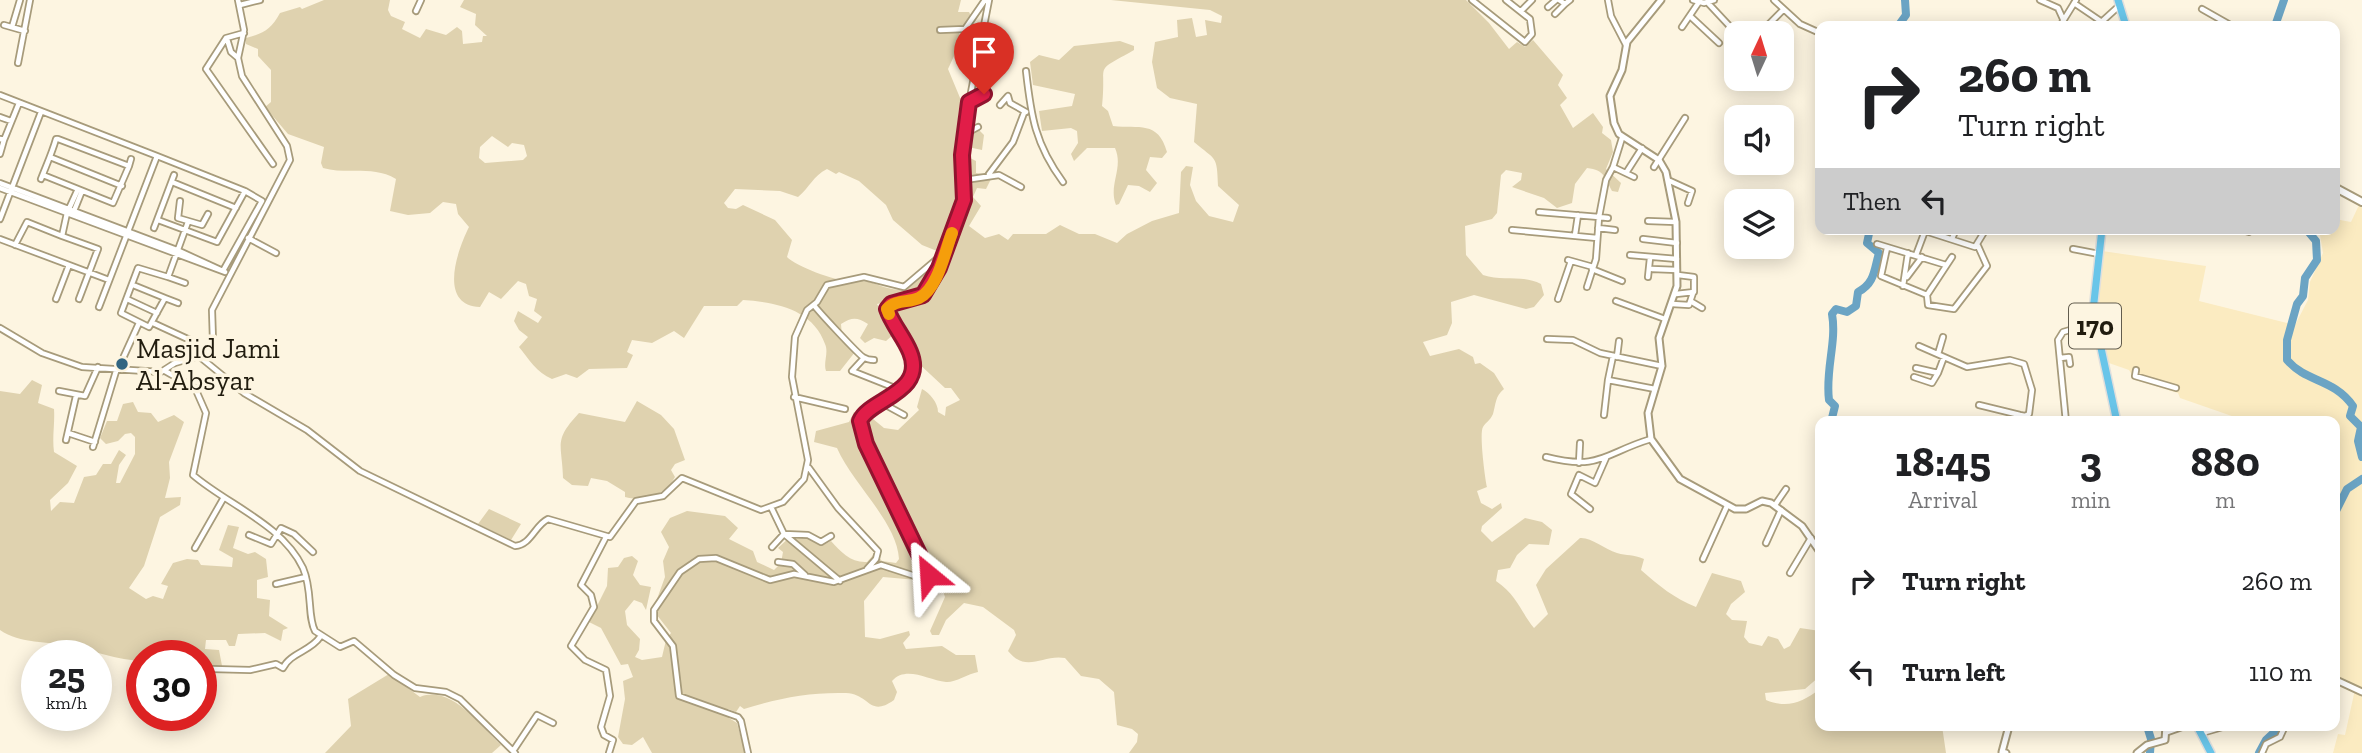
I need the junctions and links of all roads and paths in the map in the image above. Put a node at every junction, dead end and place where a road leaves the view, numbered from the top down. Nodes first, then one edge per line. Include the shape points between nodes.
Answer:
1 (20, 0) edge
2 (30, 0) edge
3 (260, 0) edge
4 (422, 0) edge
5 (987, 0) edge
6 (1472, 0) edge
7 (1506, 0) edge
8 (1532, 0) edge
9 (1558, 0) edge
10 (1570, 0) edge
11 (1608, 0) edge
12 (1661, 0) edge
13 (1714, 0) edge
14 (2040, 0) edge
15 (1696, 1) edge
16 (1776, 1) edge
17 (2075, 1) edge
18 (239, 2) edge
19 (1707, 3) junction
20 (2119, 3) edge
21 (1564, 4) junction
22 (1548, 7) dead end
23 (2202, 9) dead end
24 (1783, 10) junction
25 (416, 11) dead end
26 (1521, 12) junction
27 (1555, 14) dead end
28 (1690, 16) junction
29 (2063, 19) joint
30 (1724, 21) edge
31 (1772, 21) edge
32 (2096, 21) edge
33 (2102, 21) edge
34 (2124, 21) edge
35 (2223, 21) edge
36 (5, 25) dead end
37 (12, 27) junction
38 (1682, 27) dead end
39 (940, 30) dead end
40 (25, 31) junction
41 (1815, 31) edge
42 (244, 33) junction
43 (226, 38) junction
44 (1719, 43) dead end
45 (1626, 46) junction
46 (238, 58) junction
47 (18, 64) dead end
48 (1004, 64) dead end
49 (974, 66) junction
50 (1026, 71) dead end
51 (984, 94) dead end
52 (0, 95) edge
53 (969, 102) junction
54 (19, 103) junction
55 (1000, 104) dead end
56 (41, 112) junction
57 (1027, 112) junction
58 (0, 117) edge
59 (1685, 118) dead end
60 (11, 121) junction
61 (978, 127) dead end
62 (964, 134) junction
63 (1622, 138) junction
64 (2, 139) edge
65 (1643, 148) junction
66 (0, 154) edge
67 (157, 156) junction
68 (50, 157) junction
69 (131, 159) dead end
70 (1659, 160) junction
71 (273, 164) dead end
72 (129, 166) junction
73 (1613, 167) junction
74 (1654, 167) dead end
75 (989, 174) junction
76 (1626, 174) junction
77 (174, 175) dead end
78 (1634, 177) dead end
79 (965, 180) junction
80 (1670, 181) junction
81 (172, 182) junction
82 (1063, 182) dead end
83 (0, 186) edge
84 (122, 186) junction
85 (1021, 187) dead end
86 (12, 190) junction
87 (80, 190) junction
88 (2340, 190) edge
89 (245, 191) junction
90 (180, 201) dead end
91 (2362, 202) edge
92 (1688, 203) dead end
93 (236, 208) junction
94 (70, 212) junction
95 (1539, 212) dead end
96 (208, 214) dead end
97 (1578, 215) junction
98 (1600, 217) junction
99 (1608, 218) dead end
100 (0, 219) edge
101 (158, 220) junction
102 (1648, 221) dead end
103 (188, 222) junction
104 (1676, 222) junction
105 (154, 228) dead end
106 (1598, 228) junction
107 (1512, 230) dead end
108 (1615, 230) dead end
109 (185, 231) junction
110 (127, 234) junction
111 (1575, 234) junction
112 (1921, 235) edge
113 (1939, 235) edge
114 (1954, 235) edge
115 (1983, 235) edge
116 (2101, 235) edge
117 (62, 236) junction
118 (248, 238) junction
119 (1597, 238) junction
120 (0, 239) edge
121 (1643, 239) dead end
122 (1952, 239) junction
123 (1677, 243) junction
124 (1877, 244) dead end
125 (15, 245) junction
126 (1978, 246) junction
127 (1887, 248) junction
128 (2073, 249) dead end
129 (176, 253) junction
130 (276, 253) dead end
131 (944, 253) junction
132 (1908, 253) junction
133 (2099, 254) junction
134 (1630, 255) dead end
135 (1919, 256) junction
136 (1952, 257) dead end
137 (1650, 258) junction
138 (1678, 260) junction
139 (69, 265) junction
140 (1946, 265) junction
141 (1593, 268) junction
142 (1651, 269) dead end
143 (90, 272) junction
144 (1678, 273) junction
145 (168, 277) junction
146 (1906, 277) junction
147 (1648, 278) dead end
148 (109, 280) junction
149 (1622, 281) dead end
150 (185, 283) dead end
151 (133, 285) junction
152 (1903, 286) junction
153 (1587, 288) dead end
154 (1676, 293) junction
155 (1693, 293) junction
156 (1927, 295) junction
157 (165, 298) junction
158 (56, 299) dead end
159 (79, 299) dead end
160 (127, 299) junction
161 (1558, 299) dead end
162 (1616, 301) dead end
163 (1692, 302) junction
164 (178, 303) dead end
165 (1672, 304) junction
166 (814, 305) junction
167 (99, 307) dead end
168 (1702, 309) dead end
169 (157, 313) junction
170 (1665, 319) junction
171 (139, 323) junction
172 (153, 323) junction
173 (2094, 323) junction
174 (0, 328) edge
175 (1943, 337) dead end
176 (1547, 339) dead end
177 (192, 341) dead end
178 (1619, 341) dead end
179 (1919, 346) dead end
180 (1938, 354) junction
181 (124, 356) dead end
182 (1615, 356) junction
183 (200, 357) junction
184 (1944, 357) junction
185 (864, 358) junction
186 (874, 360) dead end
187 (2060, 360) junction
188 (2070, 364) dead end
189 (99, 366) junction
190 (1662, 366) junction
191 (117, 368) junction
192 (1916, 368) dead end
193 (2136, 370) dead end
194 (165, 371) junction
195 (2057, 371) dead end
196 (1938, 373) junction
197 (1914, 377) dead end
198 (1608, 380) junction
199 (2176, 388) dead end
200 (900, 390) junction
201 (1657, 390) junction
202 (59, 391) dead end
203 (76, 396) junction
204 (794, 397) junction
205 (882, 403) junction
206 (1979, 405) dead end
207 (845, 409) dead end
208 (904, 415) dead end
209 (1604, 415) dead end
210 (2014, 416) edge
211 (2027, 416) edge
212 (2065, 416) edge
213 (2115, 416) edge
214 (1651, 439) junction
215 (1580, 443) dead end
216 (1546, 457) dead end
217 (1606, 457) junction
218 (1579, 463) junction
219 (808, 467) junction
220 (1786, 489) dead end
221 (223, 499) junction
222 (1775, 505) junction
223 (1727, 506) junction
224 (771, 508) junction
225 (1590, 509) dead end
226 (1782, 509) junction
227 (784, 534) junction
228 (249, 535) dead end
229 (276, 536) junction
230 (831, 536) dead end
231 (606, 537) junction
232 (1811, 538) junction
233 (1766, 543) dead end
234 (1815, 544) edge
235 (772, 547) dead end
236 (195, 548) dead end
237 (313, 552) dead end
238 (1703, 559) dead end
239 (778, 562) dead end
240 (865, 571) junction
241 (1790, 573) dead end
242 (806, 576) junction
243 (306, 578) junction
244 (840, 581) junction
245 (276, 584) dead end
246 (320, 637) junction
247 (217, 670) edge
248 (2340, 682) edge
249 (2362, 692) edge
250 (553, 723) dead end
251 (2008, 731) edge
252 (2167, 731) edge
253 (2200, 731) edge
254 (2283, 731) edge
255 (514, 752) edge
256 (609, 753) edge
257 (748, 753) edge
258 (2002, 753) edge
259 (2137, 753) edge
260 (2211, 753) edge
261 (2262, 753) edge

1 - 37 street
2 - 40 street
3 - 18 street
4 - 25 street
5 - 39 street via 965,29
5 - 49 street
6 - 26 street via 1525,42 1531,36 1532,23
7 - 26 street
8 - 26 street
9 - 21 street
9 - 22 street
10 - 21 street
11 - 45 street
12 - 45 street
13 - 19 street
14 - 29 street via 2057,8
15 - 19 street
15 - 28 street
16 - 24 street
17 - 29 street
17 - 32 street
18 - 42 street
19 - 30 street
20 - 33 street
20 - 34 main road
21 - 27 street
23 - 35 street
24 - 31 street
24 - 41 street
28 - 38 street
28 - 44 street
36 - 37 street
37 - 40 street
40 - 47 street
42 - 43 street
42 - 46 street
43 - 46 street
43 - 71 street via 206,69
45 - 63 street via 1622,70 1610,96 1615,127
46 - 118 street via 251,94 290,154 287,170
48 - 49 street via 995,75
49 - 53 street
50 - 57 street
51 - 53 street
52 - 54 street
53 - 62 street
54 - 56 street
54 - 60 street
55 - 57 street via 1008,96
56 - 67 street
56 - 86 street
57 - 75 street via 1013,142
57 - 82 street via 1042,152
58 - 60 street
59 - 70 street
60 - 64 street
61 - 62 street
62 - 79 street
63 - 65 street
63 - 73 street
64 - 66 street
65 - 70 street
65 - 76 street
67 - 89 street
67 - 110 street
68 - 72 street via 58,139
68 - 84 street
68 - 87 street via 42,177
69 - 72 street
70 - 74 street
70 - 80 street
72 - 84 street
73 - 76 street
73 - 98 street via 1606,180
75 - 79 street
75 - 85 street
76 - 78 street
77 - 81 street
79 - 131 street via 963,204
80 - 92 street via 1692,191
80 - 104 street
81 - 93 street
81 - 101 street
83 - 86 street
84 - 87 street via 113,203
86 - 94 street
86 - 100 street
87 - 94 street
88 - 91 main road
89 - 93 street
89 - 129 street via 262,201 222,273
90 - 103 street via 176,216
93 - 109 street via 217,242
94 - 110 street
94 - 117 street
95 - 97 street
96 - 103 street via 204,225
97 - 98 street
97 - 111 street
98 - 99 street
98 - 106 street
101 - 105 street
101 - 109 street
102 - 104 street
103 - 109 street
104 - 123 street
106 - 108 street
106 - 119 street
107 - 111 street
109 - 129 street
110 - 129 street
110 - 148 street
111 - 119 street
112 - 135 street
113 - 122 street
114 - 122 street
115 - 126 street
116 - 133 main road, 170
117 - 125 street via 27,222
117 - 143 street via 98,249
118 - 130 street
118 - 183 street via 212,310 213,341
119 - 141 street
120 - 125 street
121 - 123 street
122 - 126 street
123 - 138 street
124 - 127 street
125 - 139 street
126 - 156 street via 1987,266 1954,309 1928,305
127 - 132 street
127 - 152 street via 1880,275
128 - 133 street
129 - 145 street
131 - 166 street via 906,286 856,277 827,285
131 - 200 street via 928,291 887,309 912,358 910,375
132 - 135 street
132 - 146 street
133 - 173 main road, 170
134 - 137 street
135 - 140 street
135 - 146 street
136 - 140 street
137 - 138 street
137 - 147 street
138 - 144 street
139 - 143 street
139 - 158 street
140 - 156 street
141 - 149 street
141 - 153 street
141 - 161 street via 1570,261
142 - 144 street
143 - 148 street
143 - 159 street
144 - 154 street
144 - 155 street via 1694,277
145 - 150 street
145 - 151 street via 140,267
146 - 152 street
148 - 167 street
151 - 157 street
151 - 160 street
152 - 156 street
154 - 155 street
154 - 165 street
155 - 163 street
157 - 164 street
157 - 169 street
160 - 169 street
160 - 171 street via 122,315
162 - 170 street
163 - 165 street
163 - 168 street
165 - 170 street
166 - 185 street
166 - 204 street via 806,312 794,344
169 - 172 street
170 - 190 street via 1658,342
171 - 172 street via 149,327
171 - 181 street
172 - 177 street
173 - 187 street via 2060,334
173 - 213 main road, 170
174 - 189 street via 51,357 76,366
175 - 180 street
176 - 182 street via 1573,340
178 - 182 street
179 - 180 street
180 - 184 street
182 - 190 street
182 - 198 street
183 - 194 street via 180,361
183 - 231 street via 244,393 307,430 360,471 511,545 522,546 548,519
184 - 196 street
184 - 211 street via 1968,367 2010,360 2024,364 2032,390
185 - 186 street
185 - 200 street via 852,371
187 - 188 street via 2068,357
187 - 195 street
187 - 212 street
189 - 191 street
189 - 203 street via 87,395
190 - 201 street
191 - 194 street
191 - 203 street via 94,444 67,437
192 - 196 street
193 - 199 street via 2135,376
194 - 221 street via 197,392 206,417 192,472
196 - 197 street via 1932,383
198 - 201 street
198 - 209 street
200 - 205 street
201 - 214 street via 1648,413
202 - 203 street
204 - 207 street
204 - 219 street
205 - 208 street
205 - 240 street via 862,415 860,431 929,575 921,578 881,565
206 - 210 street
214 - 217 street
214 - 223 street via 1675,475
215 - 218 street
216 - 218 street
217 - 218 street
217 - 225 street via 1595,483 1579,475 1574,481 1571,494
219 - 224 street via 795,492
219 - 240 street via 878,551
220 - 222 street
221 - 229 street
221 - 236 street
222 - 223 street via 1765,501 1742,510
222 - 226 street
223 - 238 street
224 - 227 street
224 - 231 street via 751,508 682,478 663,496 636,501 612,536
226 - 232 street
226 - 233 street
227 - 230 street via 806,534 821,542
227 - 235 street
227 - 244 street
228 - 229 street via 269,544
229 - 237 street via 280,528 288,531
229 - 243 street via 295,556
231 - 256 street via 581,585 591,595 594,607 571,646 585,660 606,670 610,696 601,727 612,740
232 - 234 street
232 - 241 street
239 - 242 street via 793,564
240 - 244 street
242 - 244 street
242 - 257 street via 790,574 765,580 716,558 699,559 680,572 654,610 654,621 673,646 679,696 738,717
243 - 245 street
243 - 246 street via 312,625
246 - 247 street via 309,649 287,660 283,668 276,664
246 - 255 street via 340,647 354,640 415,688 451,694
248 - 249 street
250 - 255 street via 537,715
251 - 258 street
252 - 259 street via 2165,740
253 - 260 main road
254 - 261 street

